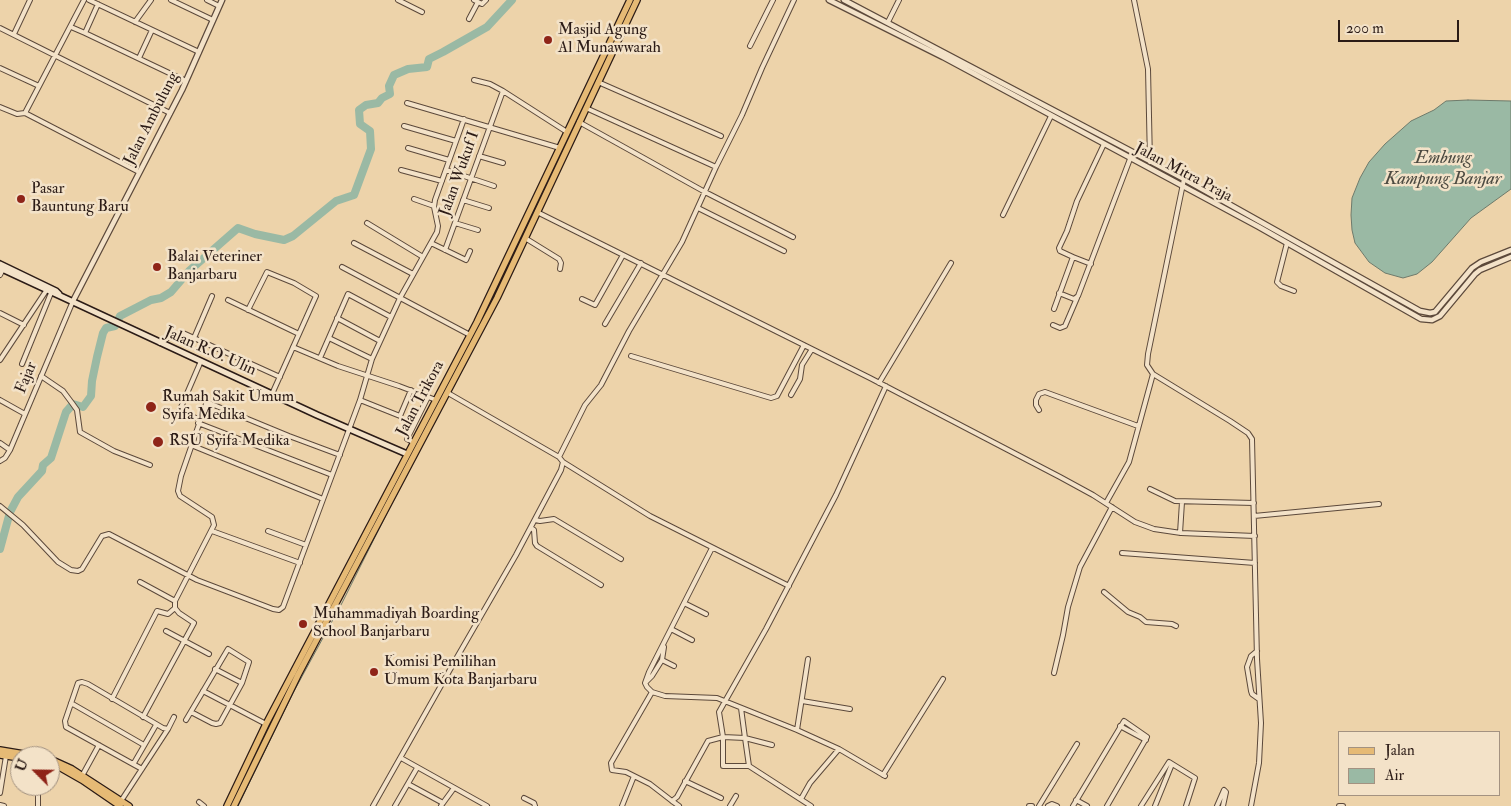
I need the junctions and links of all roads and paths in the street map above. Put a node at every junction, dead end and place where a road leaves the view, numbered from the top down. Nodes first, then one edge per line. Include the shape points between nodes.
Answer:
1 (30, 0) edge
2 (84, 0) edge
3 (89, 0) edge
4 (151, 0) edge
5 (171, 0) edge
6 (207, 0) edge
7 (222, 0) edge
8 (398, 0) edge
9 (486, 0) edge
10 (630, 0) edge
11 (637, 0) edge
12 (773, 0) edge
13 (794, 0) edge
14 (829, 0) edge
15 (844, 0) edge
16 (899, 0) edge
17 (1134, 0) edge
18 (476, 1) edge
19 (98, 4) junction
20 (219, 6) junction
21 (422, 12) dead end
22 (469, 19) dead end
23 (213, 20) junction
24 (135, 22) junction
25 (888, 22) junction
26 (71, 27) junction
27 (0, 28) edge
28 (152, 30) junction
29 (85, 33) junction
30 (14, 34) junction
31 (609, 42) junction
32 (615, 45) junction
33 (750, 46) dead end
34 (199, 52) junction
35 (55, 55) junction
36 (139, 58) junction
37 (0, 68) edge
38 (474, 80) dead end
39 (186, 81) junction
40 (598, 82) junction
41 (39, 86) junction
42 (503, 91) junction
43 (407, 103) dead end
44 (0, 107) edge
45 (586, 108) junction
46 (24, 113) junction
47 (170, 113) junction
48 (1051, 116) junction
49 (464, 119) junction
50 (579, 122) junction
51 (404, 126) dead end
52 (490, 126) junction
53 (567, 132) junction
54 (721, 136) dead end
55 (456, 141) junction
56 (1104, 144) junction
57 (408, 148) dead end
58 (560, 148) junction
59 (479, 156) junction
60 (1130, 159) junction
61 (450, 160) junction
62 (1150, 162) junction
63 (503, 163) dead end
64 (716, 167) junction
65 (401, 170) dead end
66 (446, 170) junction
67 (139, 172) junction
68 (471, 179) junction
69 (1184, 179) junction
70 (442, 180) junction
71 (494, 186) dead end
72 (1183, 186) junction
73 (705, 192) junction
74 (541, 195) junction
75 (414, 199) dead end
76 (463, 200) junction
77 (434, 206) junction
78 (489, 208) dead end
79 (698, 208) junction
80 (536, 212) junction
81 (1003, 215) dead end
82 (367, 223) dead end
83 (455, 223) junction
84 (478, 230) dead end
85 (793, 237) dead end
86 (525, 238) junction
87 (354, 243) dead end
88 (431, 243) junction
89 (1287, 243) junction
90 (445, 250) junction
91 (1511, 250) edge
92 (470, 251) dead end
93 (784, 251) dead end
94 (623, 255) junction
95 (423, 257) junction
96 (1073, 257) junction
97 (1511, 257) edge
98 (951, 263) dead end
99 (641, 264) junction
100 (1091, 264) junction
101 (342, 266) dead end
102 (1, 269) edge
103 (560, 269) dead end
104 (413, 274) junction
105 (664, 275) junction
106 (34, 282) junction
107 (1294, 291) dead end
108 (49, 292) junction
109 (1059, 293) junction
110 (59, 294) junction
111 (212, 296) dead end
112 (400, 298) junction
113 (1077, 298) junction
114 (582, 299) dead end
115 (228, 300) dead end
116 (73, 301) junction
117 (1054, 309) dead end
118 (248, 310) junction
119 (0, 313) edge
120 (391, 317) junction
121 (337, 318) junction
122 (605, 324) dead end
123 (24, 325) junction
124 (1053, 325) dead end
125 (300, 334) junction
126 (470, 335) junction
127 (194, 338) junction
128 (329, 338) junction
129 (380, 341) junction
130 (160, 343) junction
131 (804, 345) junction
132 (294, 347) junction
133 (812, 349) junction
134 (632, 356) dead end
135 (320, 358) junction
136 (0, 360) edge
137 (372, 360) junction
138 (202, 361) junction
139 (22, 364) dead end
140 (1153, 374) junction
141 (41, 376) junction
142 (367, 376) junction
143 (280, 377) junction
144 (879, 383) junction
145 (448, 384) junction
146 (886, 386) junction
147 (411, 390) junction
148 (448, 393) junction
149 (272, 394) junction
150 (791, 396) dead end
151 (428, 397) junction
152 (0, 400) edge
153 (360, 400) junction
154 (436, 400) junction
155 (1039, 410) dead end
156 (25, 414) junction
157 (199, 421) junction
158 (1138, 426) junction
159 (349, 429) junction
160 (413, 442) junction
161 (0, 443) edge
162 (191, 445) junction
163 (10, 450) junction
164 (407, 454) junction
165 (340, 455) junction
166 (559, 458) junction
167 (0, 461) edge
168 (562, 462) junction
169 (150, 465) dead end
170 (332, 475) junction
171 (1150, 489) dead end
172 (323, 499) junction
173 (1182, 502) junction
174 (1254, 502) junction
175 (1106, 503) junction
176 (1379, 504) dead end
177 (0, 506) edge
178 (1112, 507) junction
179 (1254, 516) junction
180 (535, 520) junction
181 (531, 528) junction
182 (212, 531) junction
183 (268, 531) dead end
184 (1180, 533) junction
185 (1254, 536) junction
186 (306, 545) junction
187 (712, 548) junction
188 (1122, 553) dead end
189 (621, 559) dead end
190 (300, 563) junction
191 (1255, 563) junction
192 (350, 571) junction
193 (187, 576) junction
194 (140, 582) dead end
195 (601, 585) dead end
196 (789, 586) junction
197 (1104, 592) dead end
198 (175, 601) junction
199 (684, 603) junction
200 (175, 608) junction
201 (706, 614) dead end
202 (1176, 626) dead end
203 (671, 629) junction
204 (166, 631) dead end
205 (692, 640) dead end
206 (184, 641) junction
207 (664, 644) junction
208 (1257, 651) junction
209 (209, 654) dead end
210 (808, 659) dead end
211 (662, 660) junction
212 (674, 666) dead end
213 (215, 669) junction
214 (1054, 673) dead end
215 (944, 679) dead end
216 (242, 683) junction
217 (645, 683) junction
218 (203, 691) junction
219 (652, 692) junction
220 (112, 699) junction
221 (1259, 699) junction
222 (802, 701) junction
223 (725, 702) junction
224 (71, 703) junction
225 (230, 705) junction
226 (741, 708) junction
227 (850, 709) dead end
228 (191, 712) junction
229 (143, 717) junction
230 (174, 717) dead end
231 (186, 720) dead end
232 (266, 724) junction
233 (156, 725) junction
234 (168, 730) junction
235 (797, 730) junction
236 (723, 737) junction
237 (745, 738) junction
238 (1077, 744) dead end
239 (99, 745) junction
240 (144, 745) junction
241 (772, 745) dead end
242 (839, 749) junction
243 (3, 755) edge
244 (401, 758) junction
245 (60, 763) edge
246 (134, 763) junction
247 (1172, 764) junction
248 (749, 766) junction
249 (60, 768) edge
250 (417, 768) junction
251 (142, 769) junction
252 (82, 776) junction
253 (634, 776) junction
254 (685, 781) junction
255 (408, 784) junction
256 (454, 788) junction
257 (0, 793) edge
258 (736, 796) dead end
259 (524, 798) dead end
260 (721, 798) dead end
261 (801, 799) junction
262 (1076, 800) junction
263 (672, 801) junction
264 (199, 802) dead end
265 (121, 803) edge
266 (0, 805) edge
267 (442, 805) edge
268 (4, 806) edge
269 (129, 806) edge
270 (204, 806) edge
271 (227, 806) edge
272 (234, 806) edge
273 (373, 806) edge
274 (395, 806) edge
275 (486, 806) edge
276 (535, 806) edge
277 (622, 806) edge
278 (679, 806) edge
279 (730, 806) edge
280 (810, 806) edge
281 (1039, 806) edge
282 (1048, 806) edge
283 (1057, 806) edge
284 (1073, 806) edge
285 (1087, 806) edge
286 (1107, 806) edge
287 (1142, 806) edge
288 (1155, 806) edge
289 (1186, 806) edge
290 (1217, 806) edge
291 (1223, 806) edge
292 (1250, 806) edge
293 (1339, 806) edge
294 (1343, 806) edge

1 - 30 street
2 - 26 street
3 - 19 street
4 - 24 street
5 - 23 street
6 - 20 street
7 - 20 street, Jalan Ambulung
8 - 21 street
9 - 18 street via 484,3
10 - 31 main road, Jalan Trikora
11 - 32 main road, Jalan Trikora
12 - 33 street
13 - 64 street
14 - 48 street, Jalan Mitra Praja
15 - 25 street, Jalan Mitra Praja
16 - 25 street
17 - 62 street via 1148,69
18 - 22 street
19 - 24 street
19 - 29 street
20 - 23 street, Jalan Ambulung
23 - 34 street, Jalan Ambulung
24 - 28 street
25 - 62 street, Jalan Mitra Praja
26 - 29 street
26 - 35 street
27 - 30 street
28 - 34 street
28 - 36 street
29 - 36 street
30 - 35 street
31 - 32 main road
31 - 53 main road, Jalan Trikora
32 - 40 main road, Jalan Trikora
34 - 39 street, Jalan Ambulung
35 - 41 street
35 - 47 street
36 - 39 street
37 - 41 street
38 - 42 street
39 - 47 street, Jalan Ambulung
40 - 45 main road, Jalan Trikora
40 - 54 street
41 - 46 street
42 - 52 street, Jalan Wukuf I
42 - 53 street
43 - 49 street
44 - 46 street via 17,114
45 - 50 main road, Jalan Trikora
45 - 64 street
46 - 67 street
47 - 67 street, Jalan Ambulung
48 - 56 street, Jalan Mitra Praja
48 - 81 street
49 - 52 street
49 - 55 street
50 - 73 street
50 - 74 main road, Jalan Trikora
51 - 55 street
52 - 58 street
52 - 59 street, Jalan Wukuf I
53 - 58 main road, Jalan Trikora
55 - 61 street
56 - 60 street, Jalan Mitra Praja
56 - 96 street via 1059,248
57 - 61 street
58 - 74 main road, Jalan Trikora
59 - 63 street
59 - 68 street, Jalan Wukuf I
60 - 72 street, Jalan Mitra Praja
60 - 100 street
61 - 66 street
62 - 69 street, Jalan Mitra Praja
64 - 73 street
65 - 70 street
66 - 68 street
66 - 70 street
67 - 116 street, Jalan Ambulung
68 - 71 street
68 - 76 street, Jalan Wukuf I
69 - 72 street
69 - 91 street, Jalan Mitra Praja via 1426,313 1440,308 1476,265
70 - 77 street
72 - 89 street, Jalan Mitra Praja
72 - 140 street via 1148,354 1147,365
73 - 79 street
73 - 85 street
74 - 80 main road, Jalan Trikora
74 - 126 main road, Jalan Trikora
75 - 77 street
76 - 78 street
76 - 83 street, Jalan Wukuf I
77 - 88 street via 438,229
79 - 93 street
79 - 105 street
80 - 86 main road, Jalan Trikora
80 - 94 street
82 - 95 street
83 - 84 street
83 - 90 street, Jalan Wukuf I
86 - 103 street via 559,259
86 - 145 main road, Jalan Trikora via 497,298
87 - 104 street
88 - 90 street
88 - 95 street
89 - 97 street, Jalan Mitra Praja via 1421,319 1432,320 1440,316 1480,270
89 - 107 street via 1277,282
90 - 92 street via 466,260
94 - 99 street
94 - 114 street via 594,308
95 - 104 street
96 - 100 street
96 - 109 street
98 - 144 street
99 - 105 street
99 - 122 street
100 - 113 street
101 - 112 street
102 - 106 main road, Jalan R.O. Ulin
104 - 112 street
105 - 131 street
105 - 166 street via 601,385 585,405
106 - 108 main road, Jalan R.O. Ulin
106 - 110 main road, Jalan R.O. Ulin
108 - 110 main road, Jalan R.O. Ulin
108 - 123 street
108 - 139 street
109 - 113 street
109 - 117 street
110 - 116 main road, Jalan R.O. Ulin
111 - 127 street
112 - 120 street
112 - 126 street
113 - 124 street via 1065,326
115 - 118 street
116 - 130 main road, Jalan R.O. Ulin
116 - 141 street, Fajar
118 - 125 street
118 - 125 street via 267,272 294,283 316,296
119 - 123 street
120 - 121 street via 348,294
120 - 129 street
121 - 128 street
121 - 129 street
123 - 136 street
125 - 132 street
126 - 145 main road, Jalan Trikora
127 - 130 street via 177,333
127 - 143 street
128 - 135 street
128 - 137 street
129 - 137 street
130 - 138 main road, Jalan R.O. Ulin
131 - 133 street
131 - 134 street via 777,396 771,398
132 - 135 street
132 - 143 street
133 - 144 street
133 - 150 street via 802,365 800,379
135 - 142 street
137 - 142 street
138 - 149 main road, Jalan R.O. Ulin
138 - 157 street via 179,412
140 - 158 street
140 - 174 street via 1250,434
141 - 156 street, Fajar
141 - 169 street via 63,391 72,402 77,410 80,432 114,451
142 - 147 street
142 - 153 street
143 - 149 street
144 - 146 street
145 - 148 main road, Jalan Trikora
145 - 154 main road, Jalan Trikora
146 - 175 street
146 - 196 street via 836,496
147 - 151 street
147 - 153 street via 400,416
148 - 166 street
148 - 192 main road, Jalan Trikora
149 - 159 main road, Jalan R.O. Ulin
151 - 154 street
151 - 160 street via 407,438
152 - 156 street
153 - 159 street
154 - 160 main road, Jalan Trikora
155 - 158 street via 1036,400 1045,392
156 - 163 street, Fajar
157 - 162 street
157 - 165 street via 209,403
157 - 170 street
158 - 175 street via 1129,462
159 - 164 main road, Jalan R.O. Ulin
159 - 165 street
160 - 164 main road, Jalan Trikora
161 - 163 street
162 - 172 street
162 - 182 street via 178,494 212,517
163 - 167 street, Fajar
164 - 192 main road, Jalan Trikora
165 - 170 street
166 - 168 street
168 - 180 street via 562,470
168 - 187 street via 650,516
170 - 172 street
171 - 173 street
172 - 186 street
173 - 174 street
173 - 184 street
174 - 179 street
175 - 178 street
176 - 179 street
177 - 193 street via 54,559 70,570 82,569 102,536 109,534
178 - 184 street via 1143,525
178 - 214 street via 1080,567
179 - 185 street
180 - 181 street
180 - 189 street via 554,519
181 - 195 street via 537,546
181 - 244 street
182 - 190 street
182 - 193 street
183 - 186 street
184 - 185 street
185 - 191 street
186 - 190 street
187 - 196 street
187 - 199 street
188 - 191 street
190 - 193 street via 286,601 278,610
191 - 208 street
192 - 232 main road, Jalan Trikora
192 - 272 main road, Jalan Trikora
193 - 198 street
194 - 198 street
196 - 223 street
197 - 202 street via 1146,622
198 - 200 street
199 - 201 street
199 - 203 street
200 - 206 street via 194,623
200 - 220 street via 168,614 157,611
203 - 205 street
203 - 207 street
204 - 206 street
206 - 209 street
206 - 229 street
207 - 211 street
207 - 217 street
208 - 221 street
208 - 221 street via 1247,667 1250,691
210 - 222 street
211 - 212 street
211 - 217 street
213 - 216 street
213 - 216 street via 228,649 250,663
213 - 218 street
215 - 242 street via 884,776
216 - 225 street
217 - 219 street
218 - 225 street
218 - 228 street
219 - 223 street via 675,698 714,697
219 - 253 street via 611,765 612,770
220 - 224 street via 81,682
220 - 229 street
221 - 292 street via 1260,754
222 - 227 street
222 - 235 street
223 - 226 street
223 - 236 street via 719,712
224 - 239 street via 66,727
224 - 240 street
225 - 228 street via 218,724
225 - 232 street
226 - 235 street
226 - 237 street
228 - 231 street
229 - 233 street
230 - 234 street
232 - 271 main road, Jalan Trikora
233 - 234 street
233 - 240 street
234 - 251 street
235 - 242 street
236 - 237 street
236 - 248 street via 723,766
236 - 254 street via 705,743
237 - 241 street
237 - 248 street
238 - 281 street
239 - 246 street
239 - 252 street
240 - 246 street
242 - 261 street via 810,783
243 - 257 street
244 - 250 street
244 - 273 street
245 - 252 main road
246 - 251 street
247 - 287 street via 1168,763
247 - 288 street
247 - 289 street via 1195,778
248 - 261 street
249 - 265 main road
250 - 255 street
250 - 256 street
251 - 265 street
252 - 265 main road
253 - 263 street
253 - 277 street
254 - 260 street
254 - 263 street
255 - 267 street
255 - 274 street
256 - 267 street
256 - 275 street
258 - 279 street
259 - 276 street
261 - 280 street
262 - 284 street
262 - 285 street
262 - 286 street via 1125,722 1147,736
263 - 278 street
264 - 270 street
265 - 269 main road
266 - 268 street
282 - 283 street
290 - 291 street via 1224,790
293 - 294 street

